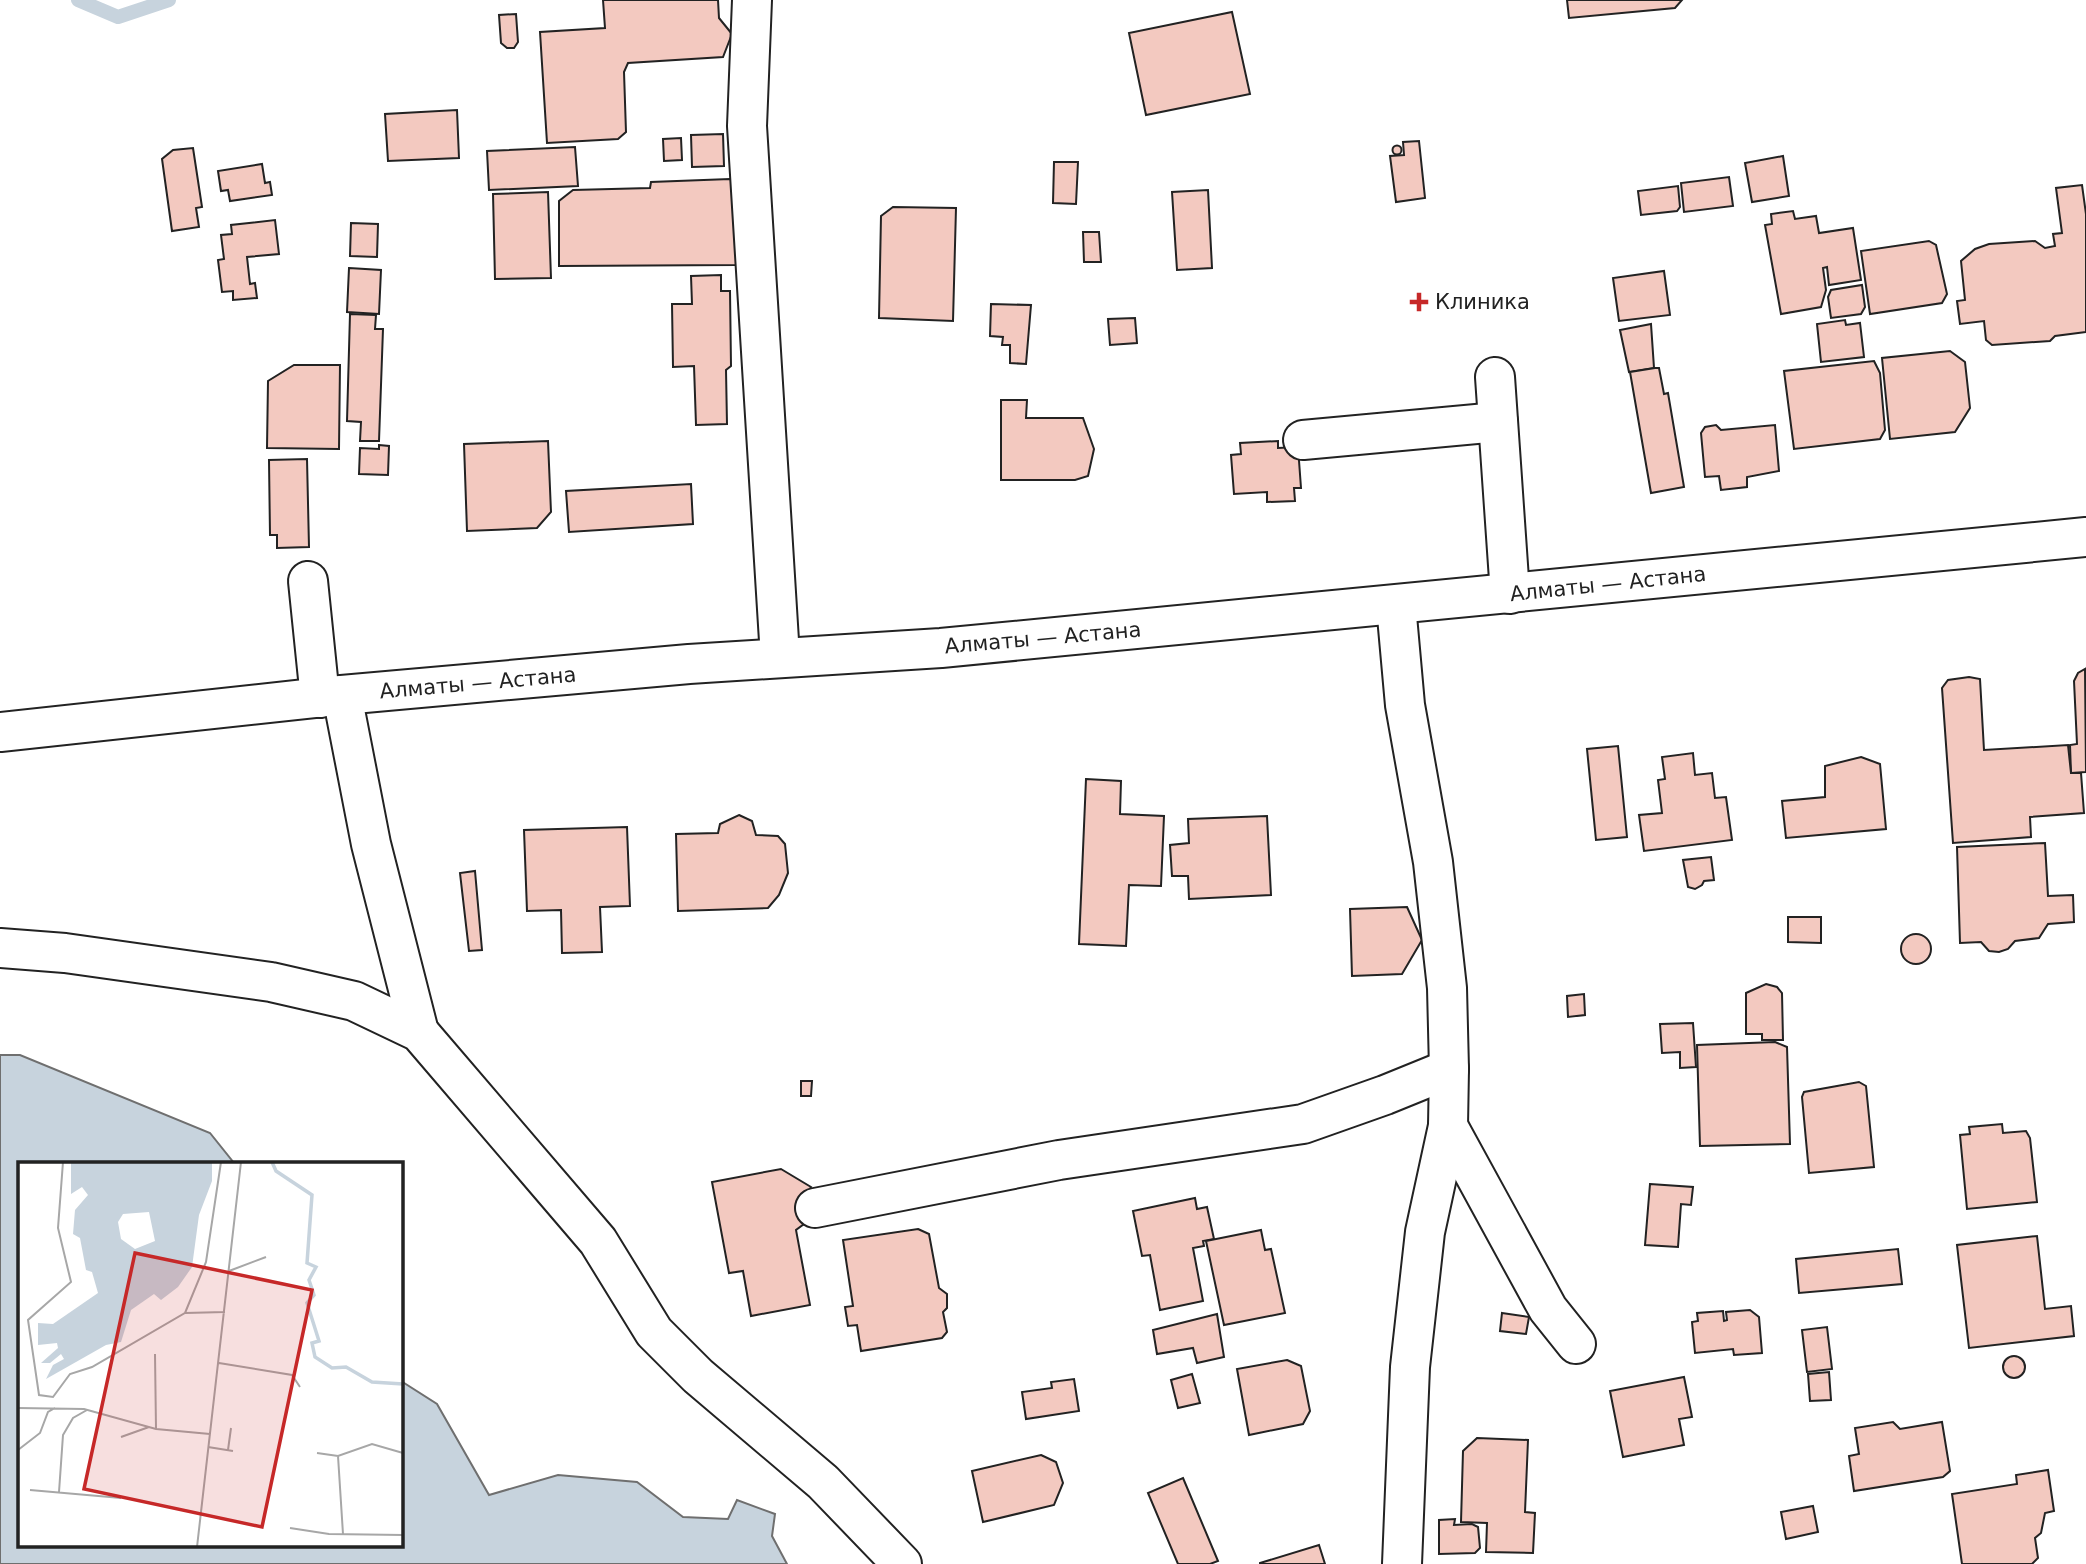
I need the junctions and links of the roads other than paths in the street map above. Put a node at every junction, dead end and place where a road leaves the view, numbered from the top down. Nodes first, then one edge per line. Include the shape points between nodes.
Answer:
1 (752, 0) edge
2 (1496, 377) dead end
3 (1497, 422) junction
4 (1303, 440) dead end
5 (2086, 537) edge
6 (308, 580) dead end
7 (1510, 594) junction
8 (1396, 605) junction
9 (780, 657) junction
10 (331, 696) junction
11 (0, 732) edge
12 (0, 948) edge
13 (419, 1032) junction
14 (1449, 1069) junction
15 (1448, 1126) junction
16 (815, 1208) dead end
17 (1576, 1344) dead end
18 (902, 1564) edge
19 (1402, 1564) edge

1 - 9 main road via 747,126
2 - 3 main road
3 - 4 main road
3 - 7 main road
5 - 7 main road, Алматы — Астана
6 - 10 main road
7 - 8 main road, Алматы — Астана
8 - 9 main road, Алматы — Астана via 941,648
8 - 14 main road via 1405,705 1433,862
9 - 10 main road, Алматы — Астана
10 - 11 main road, Алматы — Астана
10 - 13 main road
12 - 13 main road via 271,982 354,1001
13 - 18 main road via 598,1241 654,1332 698,1376 823,1482
14 - 15 main road
14 - 16 main road via 1303,1124 1059,1160
15 - 17 main road via 1548,1309
15 - 19 main road via 1425,1232 1410,1367

